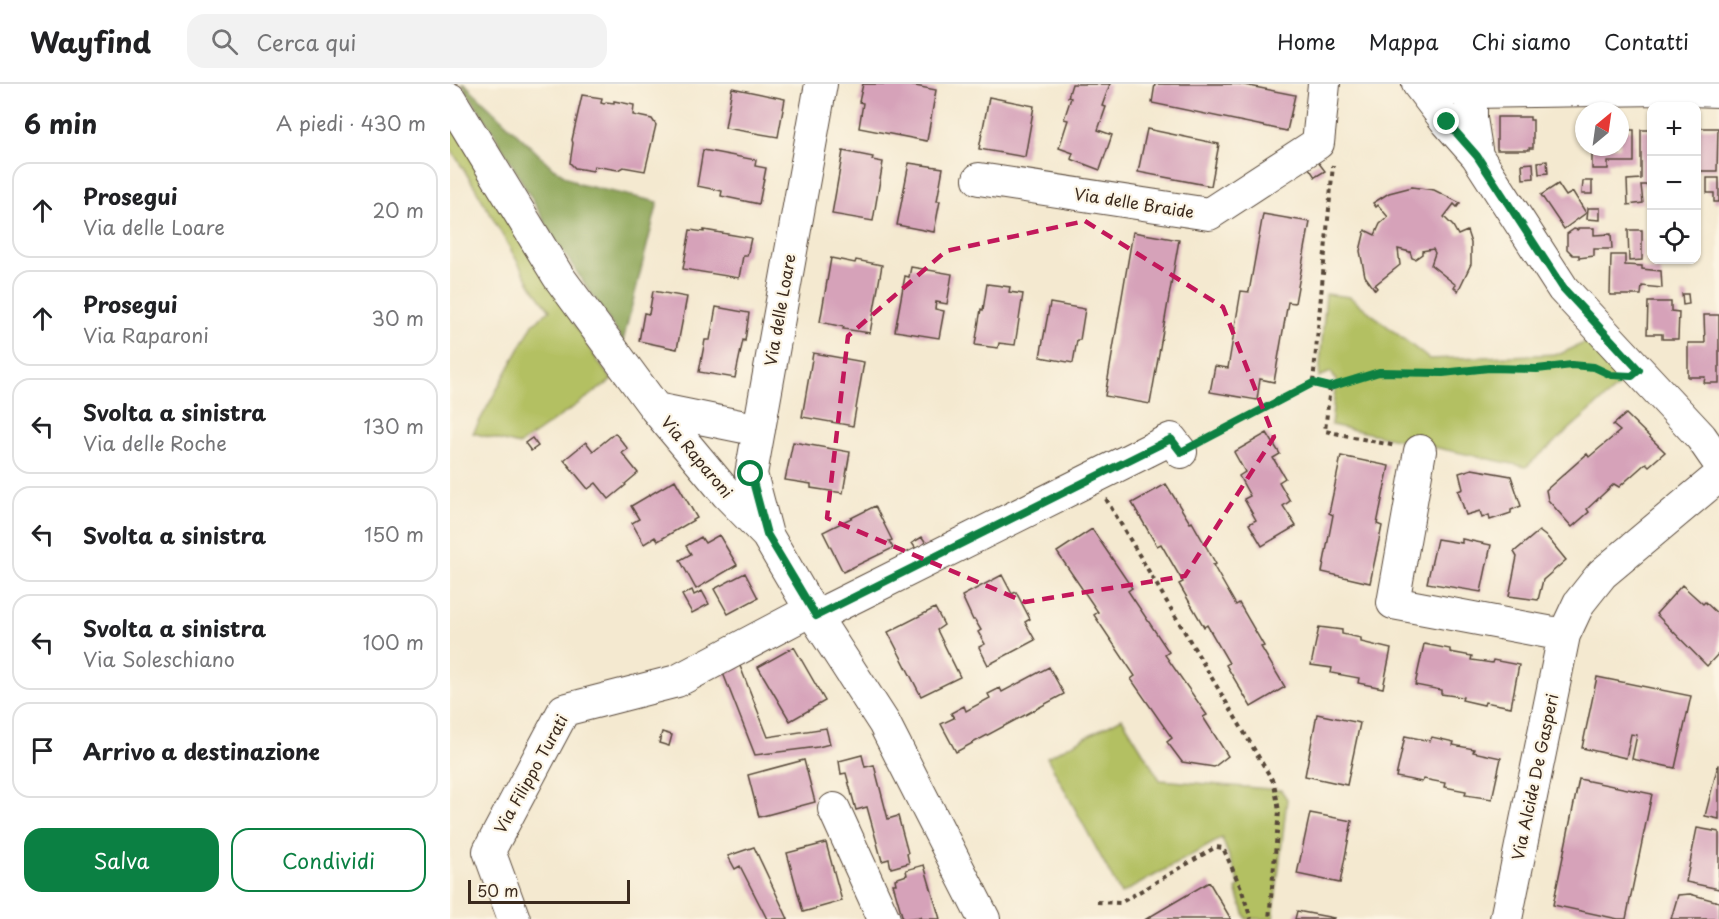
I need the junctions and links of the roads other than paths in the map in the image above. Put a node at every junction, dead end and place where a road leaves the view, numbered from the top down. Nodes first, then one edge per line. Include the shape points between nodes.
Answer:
1 (821, 84) edge
2 (1324, 84) edge
3 (1418, 84) edge
4 (1427, 84) edge
5 (1660, 87) edge
6 (1471, 88) edge
7 (1719, 91) edge
8 (450, 99) edge
9 (1477, 156) junction
10 (979, 179) dead end
11 (656, 409) junction
12 (757, 440) junction
13 (1420, 451) road end
14 (1181, 452) road end
15 (699, 460) junction
16 (1719, 463) edge
17 (1719, 476) edge
18 (767, 534) junction
19 (813, 613) junction
20 (1564, 635) junction
21 (834, 808) dead end
22 (981, 918) edge
23 (514, 919) edge
24 (884, 919) edge
25 (1506, 919) edge

1 - 12 street, Via delle Loare
2 - 10 street, Via delle Braide via 1318,143 1209,214
3 - 9 street
4 - 6 street
5 - 6 street
5 - 7 street
6 - 9 street
8 - 11 street, Via Raparoni via 558,276
9 - 16 street via 1563,288 1701,438
11 - 12 street
11 - 15 street, Via Raparoni
12 - 15 street via 735,465 723,467
12 - 18 street, Via delle Loare via 751,474
13 - 20 street via 1393,603
14 - 19 street, Via Filippo Turati via 1171,439
15 - 18 street, Via Raparoni
17 - 20 street, Via Alcide De Gasperi via 1602,574 1579,603
18 - 19 street, Via Raparoni
19 - 22 street, Via Raparoni via 884,723
19 - 23 street, Via Filippo Turati via 677,681 564,710 489,851
20 - 25 street, Via Alcide De Gasperi
21 - 24 street

